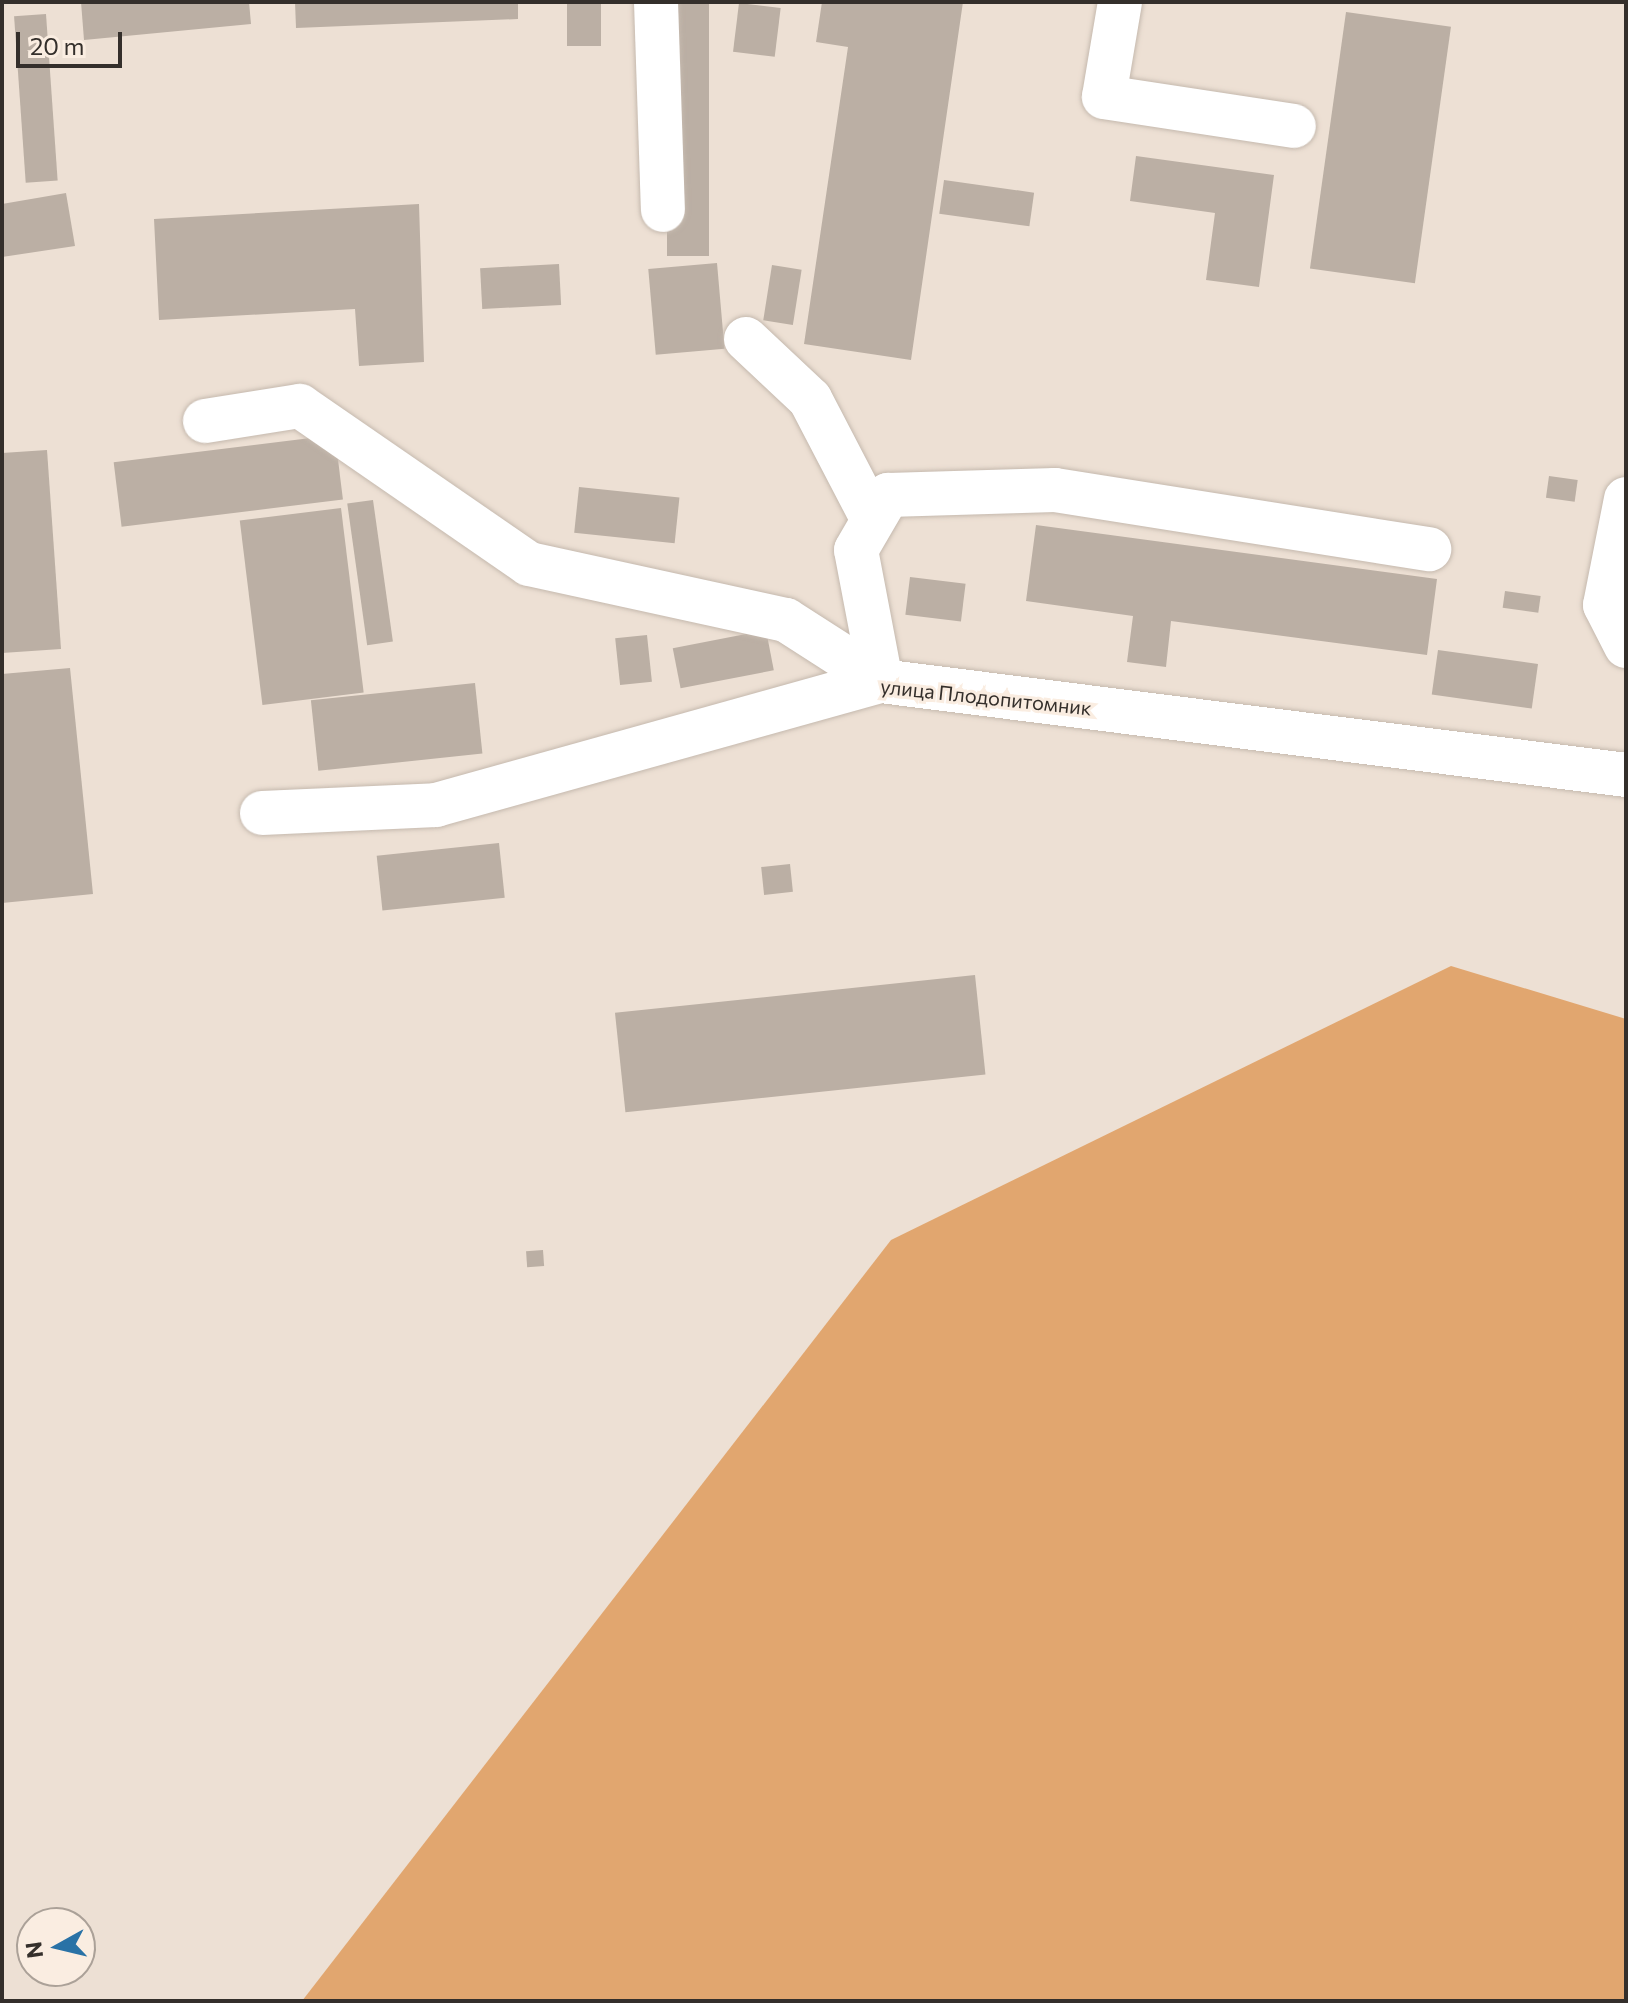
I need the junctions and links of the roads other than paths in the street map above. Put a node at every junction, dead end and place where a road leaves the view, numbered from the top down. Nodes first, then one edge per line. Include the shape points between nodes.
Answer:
1 (656, 2) edge
2 (1120, 2) edge
3 (1294, 126) dead end
4 (663, 210) dead end
5 (746, 339) dead end
6 (205, 421) dead end
7 (1626, 499) edge
8 (873, 520) junction
9 (1429, 549) dead end
10 (1626, 646) edge
11 (881, 681) junction
12 (1626, 775) edge
13 (262, 813) dead end

1 - 4 street
2 - 3 street via 1104,97
5 - 8 street via 810,399
6 - 11 street via 300,406 529,564 786,620
7 - 10 street via 1605,605
8 - 9 street via 888,495 1055,490
8 - 11 street via 856,550
11 - 12 street, улица Плодопитомник
11 - 13 street, улица Плодопитомник via 436,805

